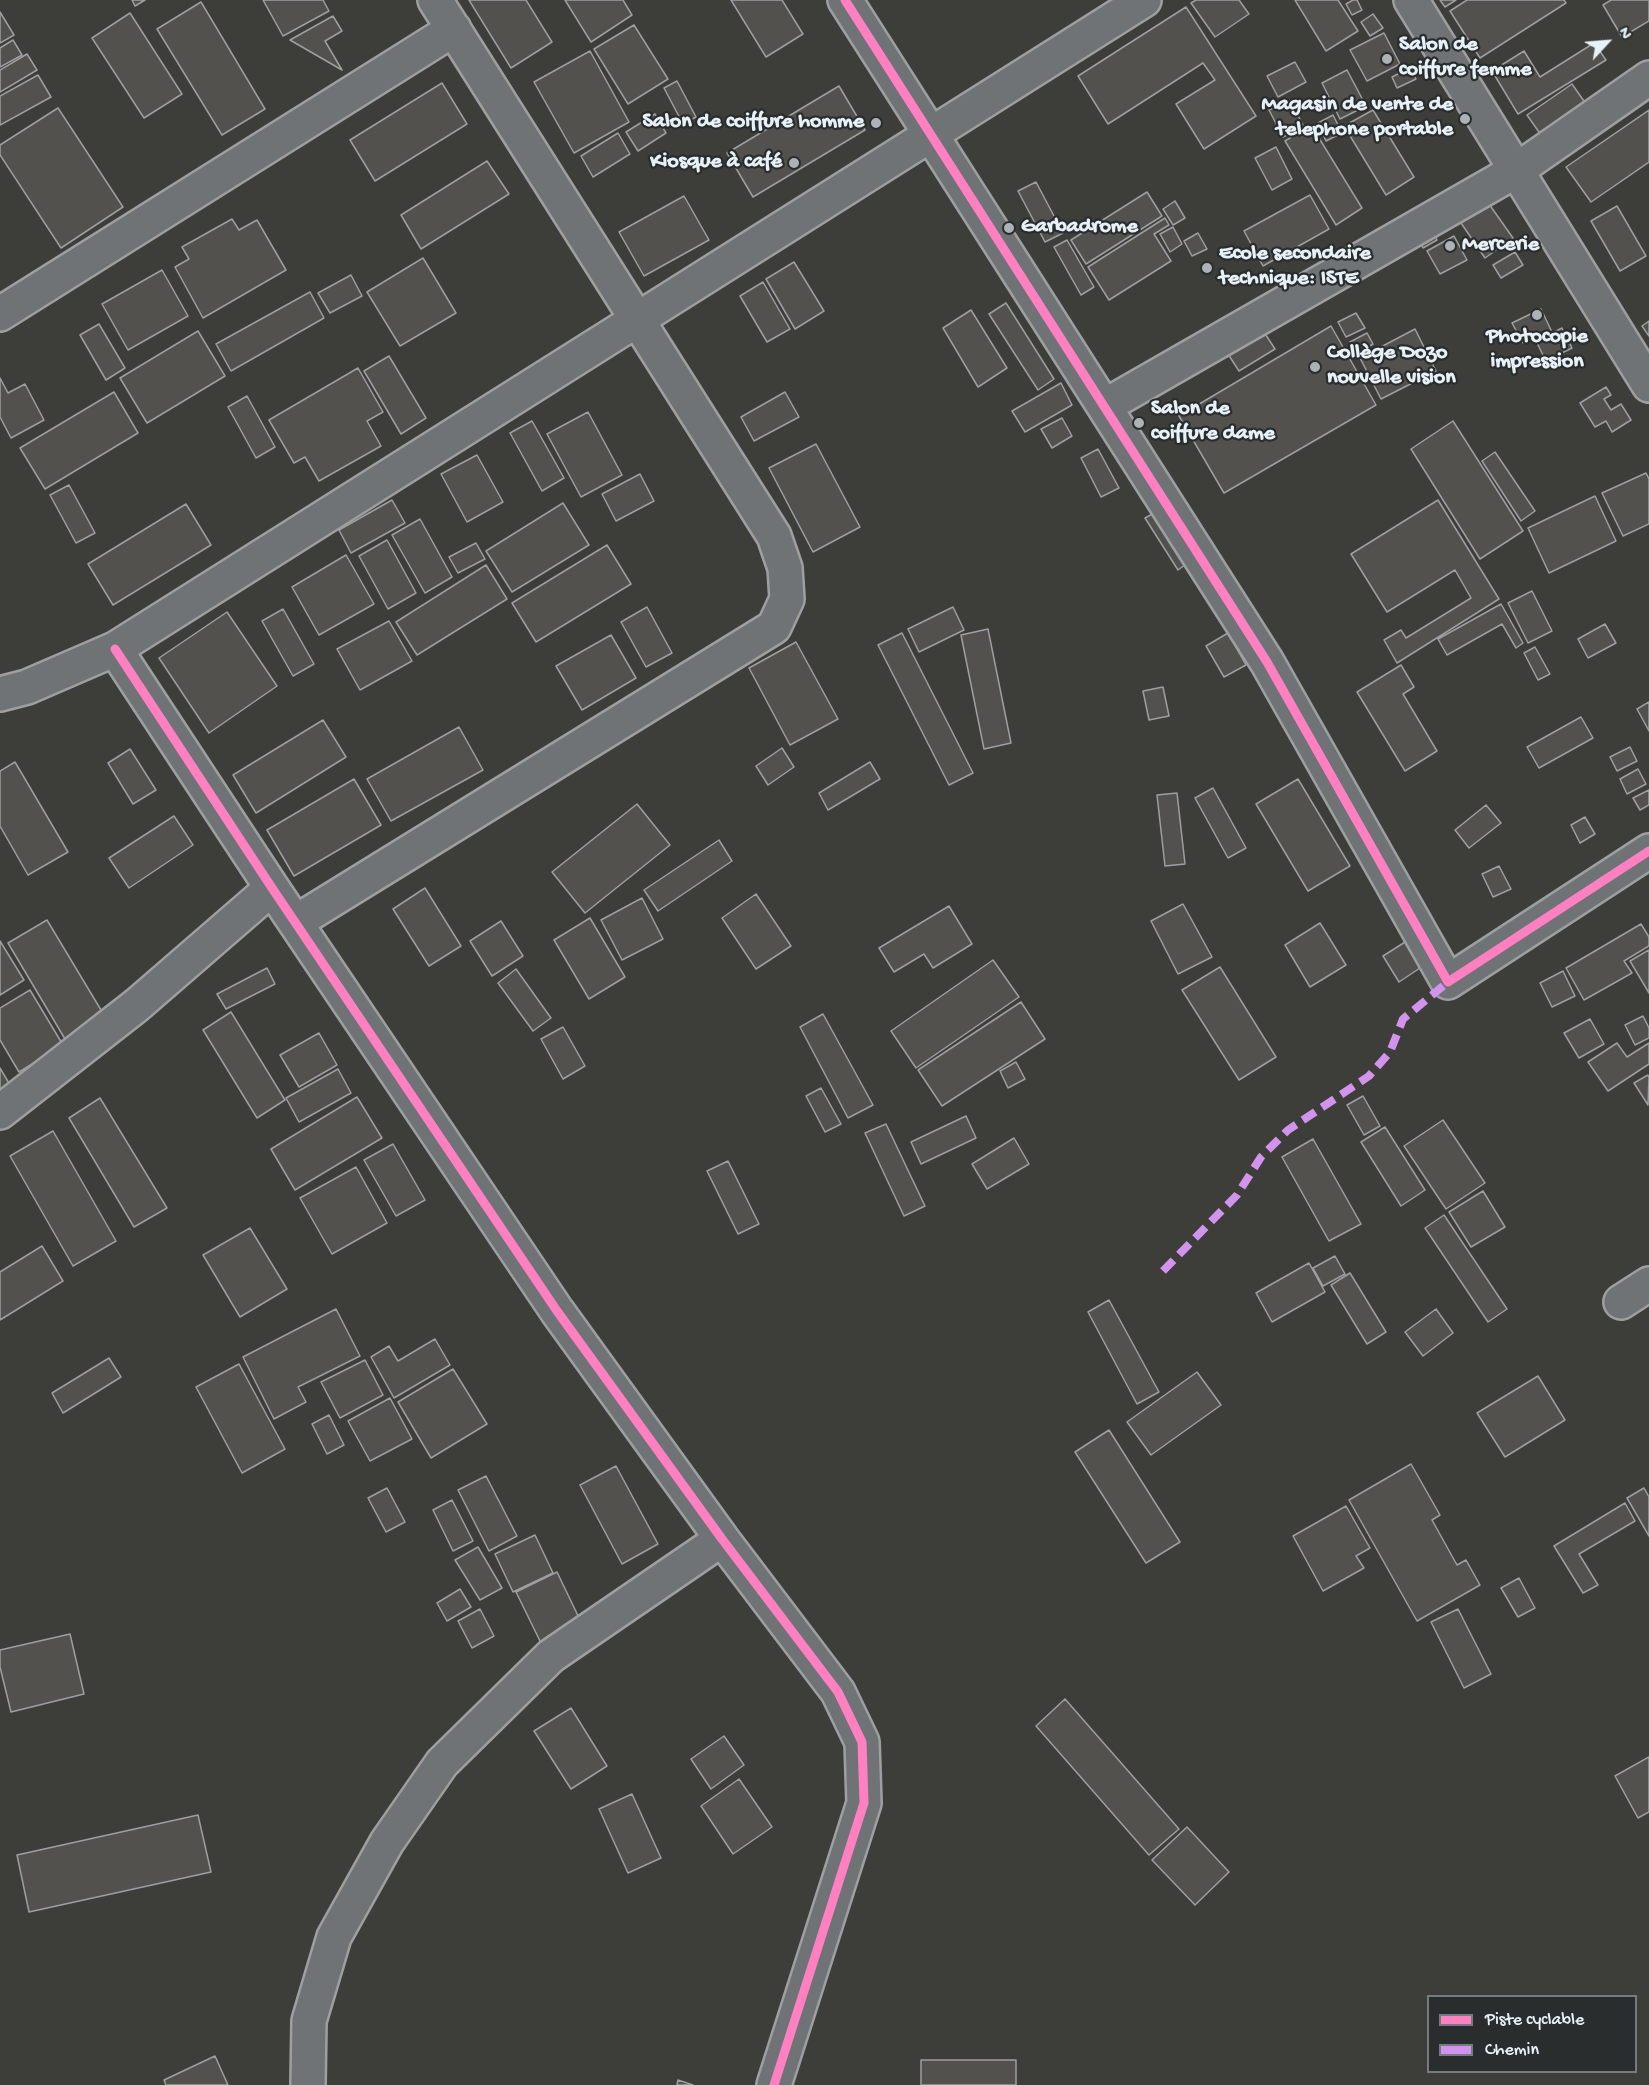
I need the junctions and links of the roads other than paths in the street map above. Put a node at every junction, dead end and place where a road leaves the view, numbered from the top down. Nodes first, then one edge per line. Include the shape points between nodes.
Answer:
1 (435, 0) edge
2 (845, 0) edge
3 (1143, 0) edge
4 (1411, 0) edge
5 (454, 29) junction
6 (1649, 78) edge
7 (933, 133) junction
8 (1517, 170) junction
9 (0, 314) edge
10 (638, 319) junction
11 (1649, 385) edge
12 (1106, 406) junction
13 (115, 649) junction
14 (0, 694) edge
15 (1649, 851) edge
16 (272, 888) junction
17 (296, 922) junction
18 (0, 1112) edge
19 (1649, 1284) edge
20 (1621, 1302) dead end
21 (722, 1539) junction
22 (308, 2085) edge
23 (774, 2085) edge

1 - 5 street
2 - 7 street
3 - 7 street
4 - 8 street
5 - 9 street
5 - 10 street
6 - 8 street
7 - 10 street
7 - 12 street
8 - 11 street
8 - 12 street
10 - 13 street
10 - 17 street via 774,536 785,568 787,599 774,627
12 - 15 street via 1268,662 1448,982
13 - 14 street via 27,687
13 - 16 street
16 - 17 street
16 - 18 street via 137,1005
17 - 21 street via 557,1311
19 - 20 street
21 - 22 street via 551,1656 441,1762 387,1842 334,1937 309,2021
21 - 23 street via 838,1692 862,1742 864,1803

